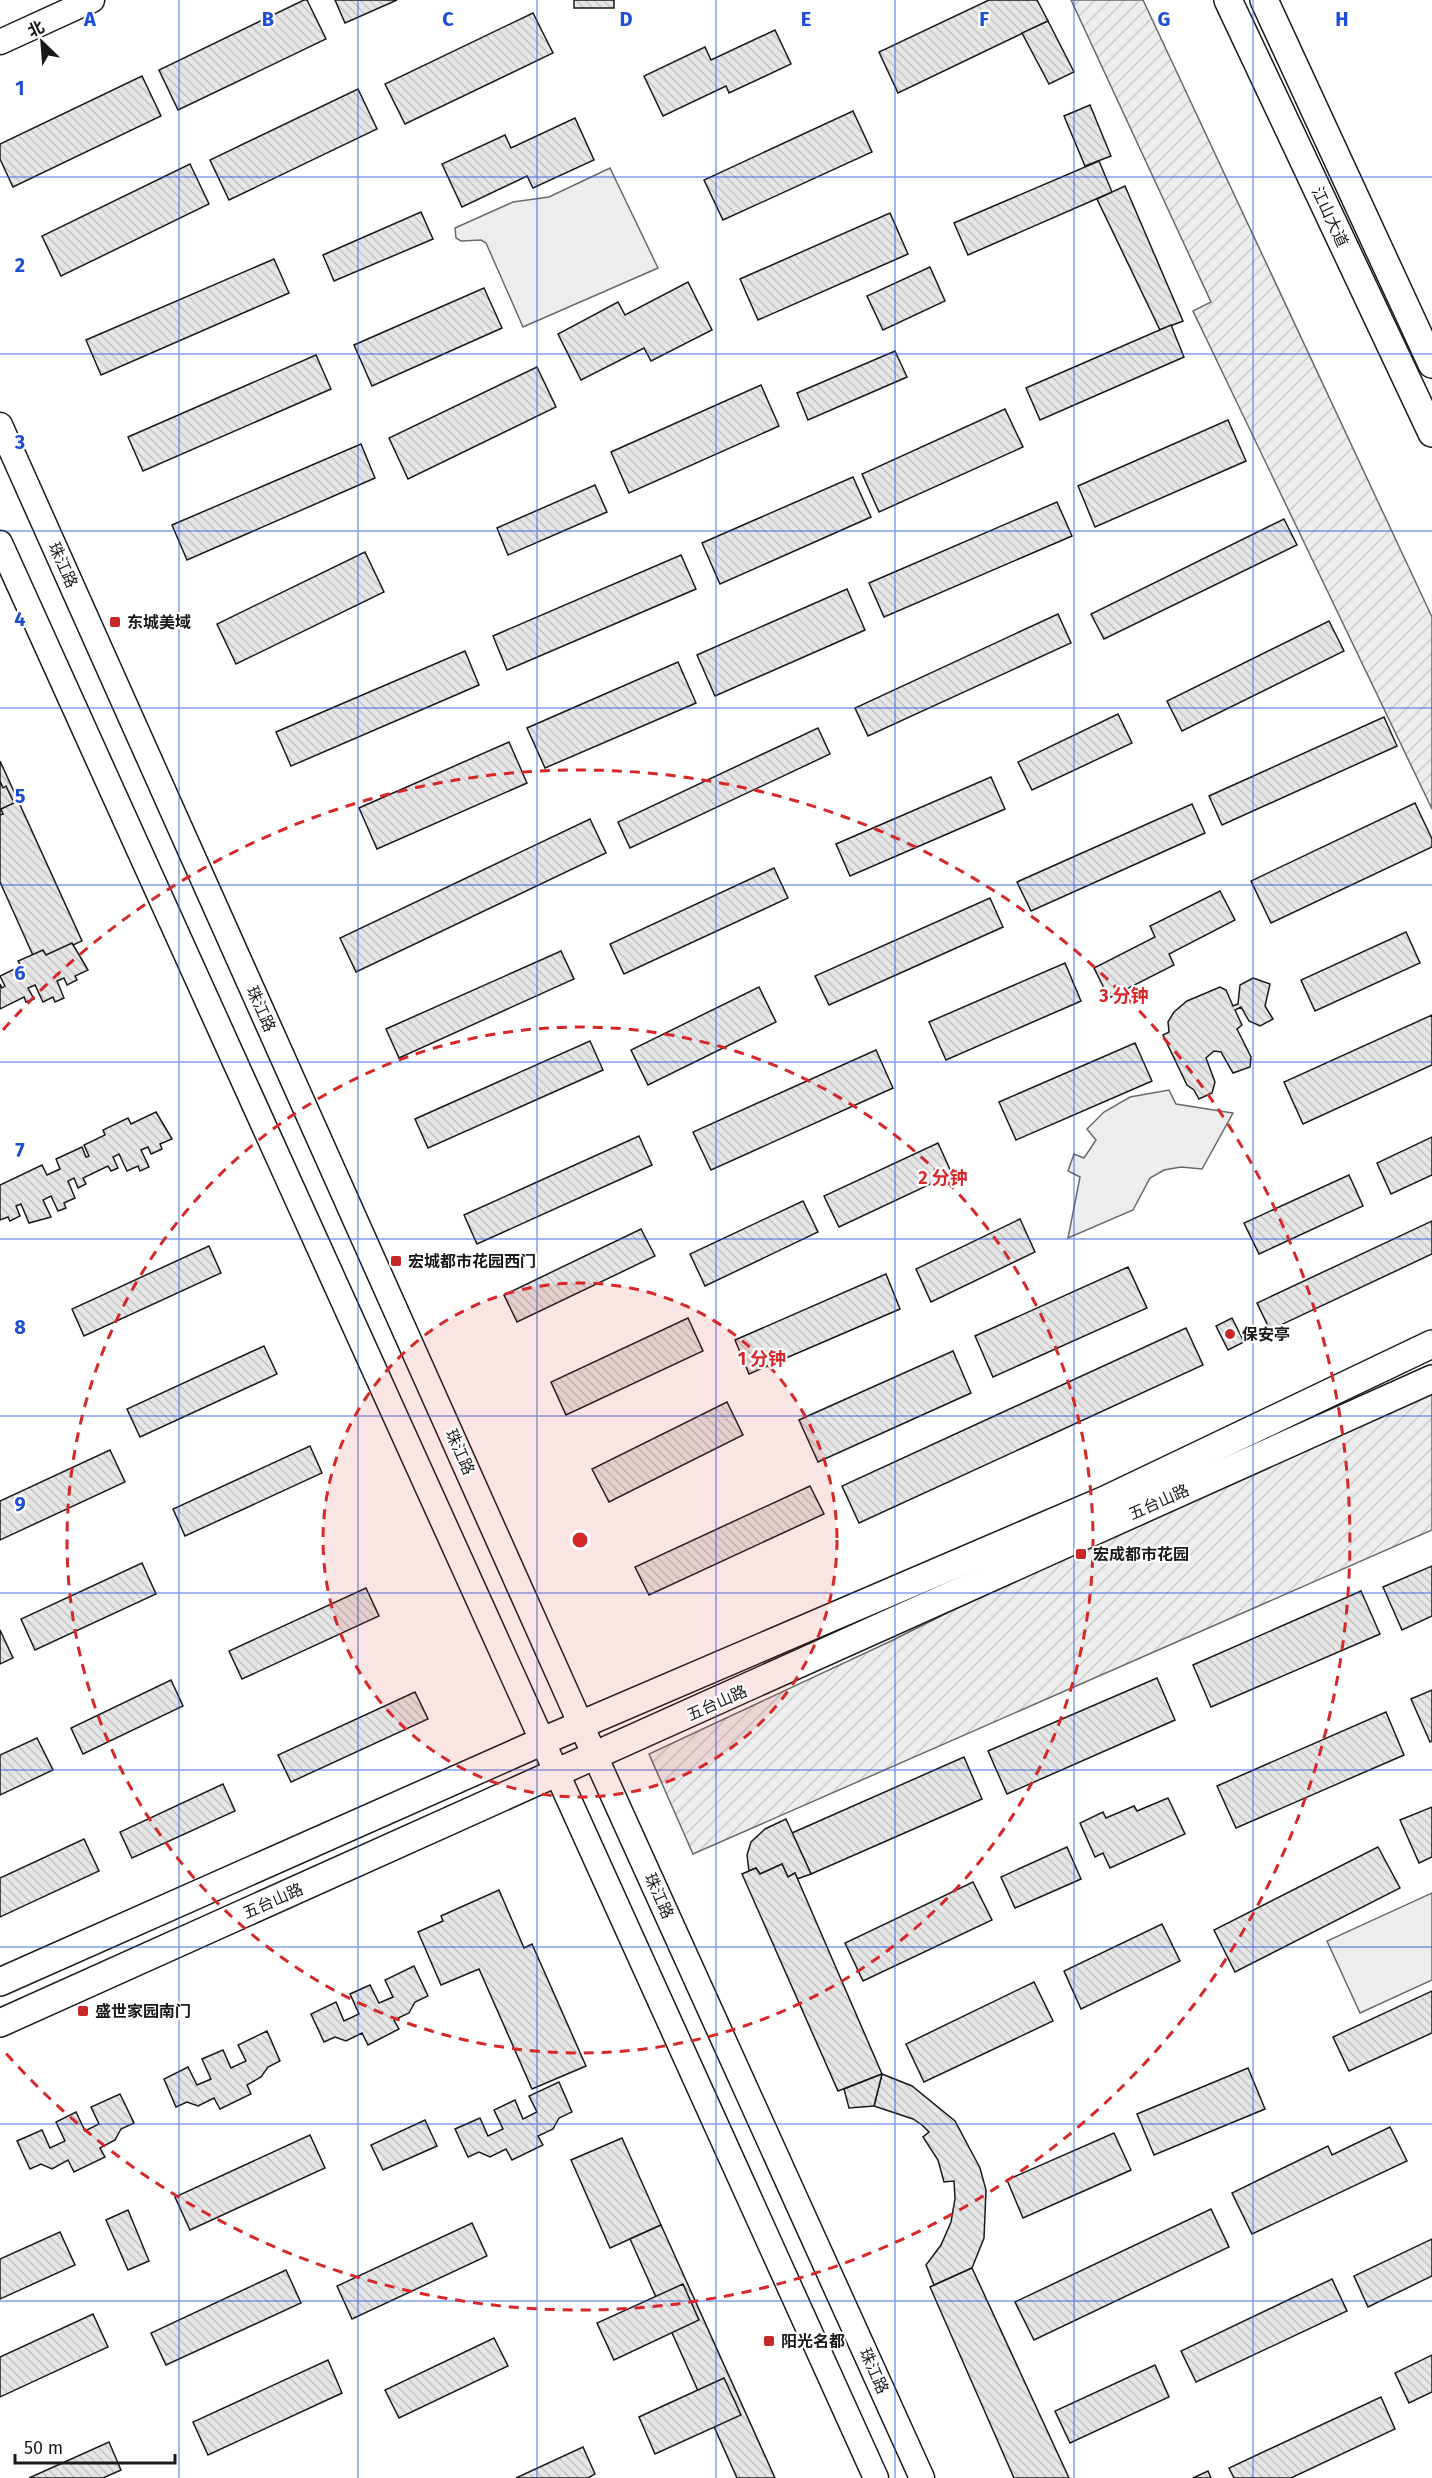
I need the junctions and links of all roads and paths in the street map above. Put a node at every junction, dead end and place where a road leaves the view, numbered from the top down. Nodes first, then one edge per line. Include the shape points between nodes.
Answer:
1 (92, 0) edge
2 (1228, 0) edge
3 (1264, 0) edge
4 (0, 42) edge
5 (1432, 364) edge
6 (0, 425) edge
7 (1432, 433) edge
8 (0, 543) edge
9 (1432, 1344) edge
10 (1432, 1379) edge
11 (581, 1725) junction
12 (543, 1742) junction
13 (596, 1757) junction
14 (557, 1773) junction
15 (0, 1982) edge
16 (0, 2023) edge
17 (876, 2478) edge
18 (922, 2478) edge

1 - 4 street
2 - 7 main road, 江山大道
3 - 5 main road, 江山大道
6 - 11 street, 珠江路
8 - 12 street
9 - 11 main road, 五台山路 via 1106,1500
10 - 13 main road, 五台山路
11 - 12 main road, 五台山路
11 - 13 street, 珠江路
12 - 14 street
12 - 15 main road, 五台山路
13 - 14 main road, 五台山路
13 - 18 street, 珠江路
14 - 16 main road, 五台山路
14 - 17 street

